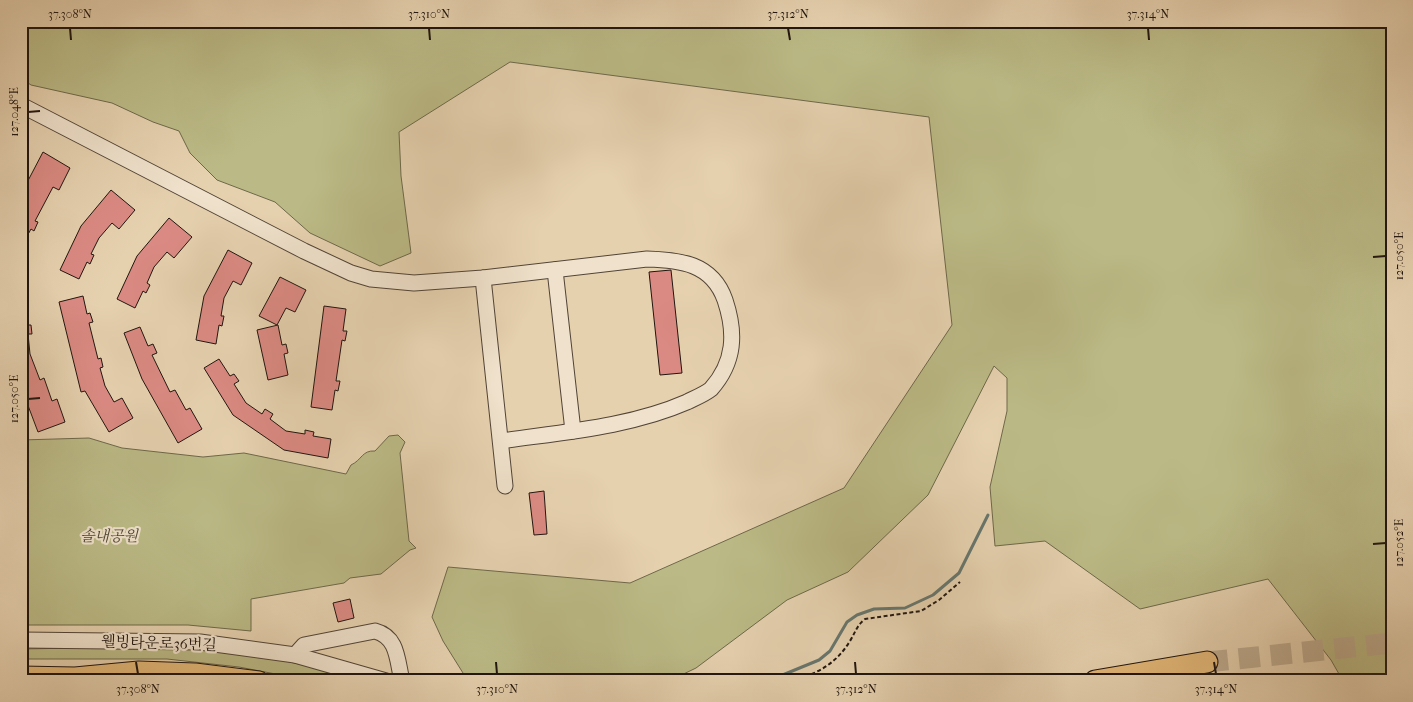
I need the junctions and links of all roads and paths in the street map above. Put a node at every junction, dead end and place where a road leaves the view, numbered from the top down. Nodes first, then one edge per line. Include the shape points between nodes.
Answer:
1 (21, 105) edge
2 (555, 270) junction
3 (484, 278) junction
4 (573, 431) junction
5 (501, 441) junction
6 (505, 486) dead end
7 (960, 582) dead end
8 (21, 640) edge
9 (295, 655) junction
10 (1207, 662) tunnel mouth
11 (21, 676) edge
12 (75, 677) junction
13 (98, 681) edge
14 (259, 681) edge
15 (386, 681) edge
16 (402, 681) edge
17 (793, 681) edge
18 (1095, 681) edge

1 - 3 street via 350,273 393,283
2 - 3 street
2 - 4 street
2 - 4 street via 647,259 676,260 707,273 724,297 732,322 732,345 725,368 710,390 673,408 634,420
3 - 5 street
4 - 5 street
5 - 6 street
7 - 17 path via 922,611 865,618 840,656 813,674
8 - 9 street, 웰빙타운로36번길 via 196,641
9 - 15 street, 웰빙타운로36번길
9 - 16 street via 304,645 375,631 386,634 392,641
10 - 18 highway
11 - 12 main road
12 - 13 main road
12 - 14 main road via 139,671 195,673

